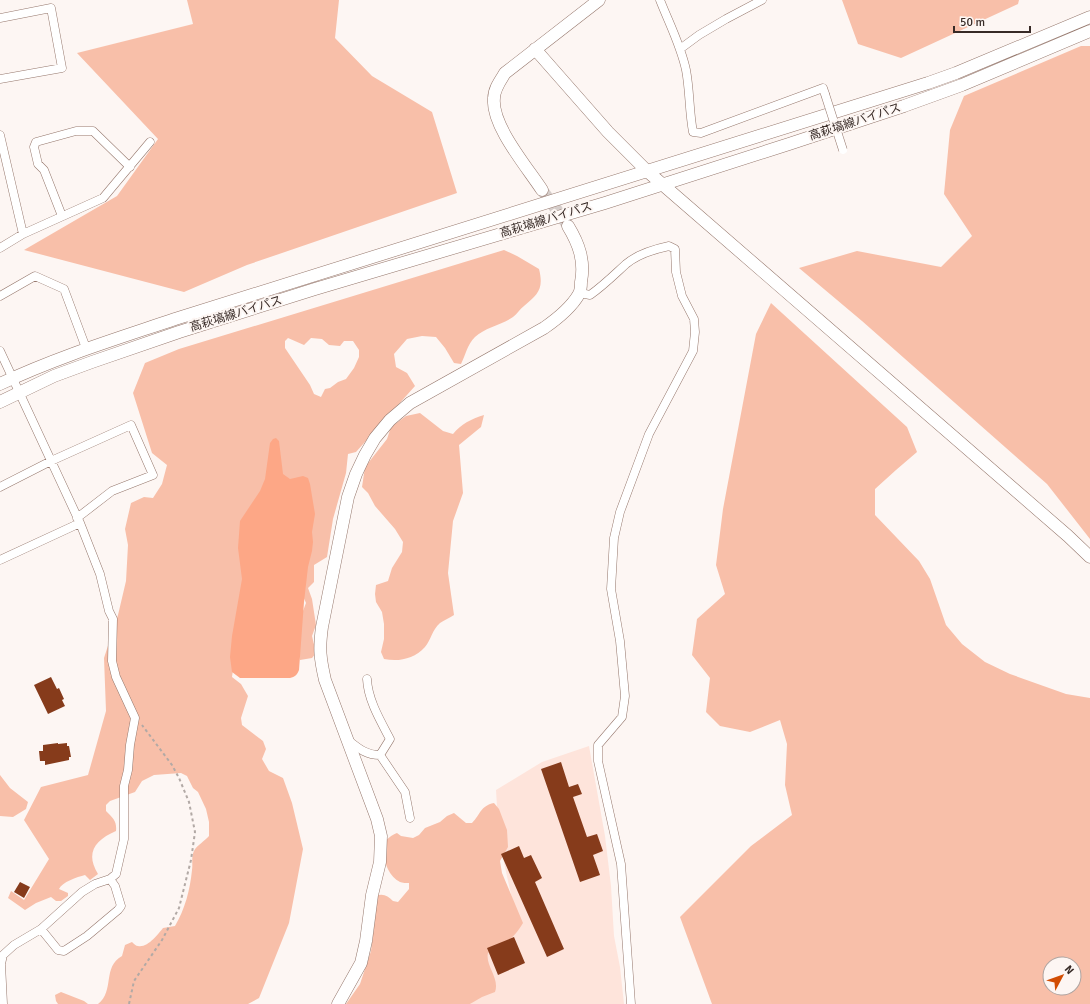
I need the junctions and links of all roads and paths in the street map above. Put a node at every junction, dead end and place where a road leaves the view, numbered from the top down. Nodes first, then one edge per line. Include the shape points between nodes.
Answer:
1 (599, 0) edge
2 (660, 0) edge
3 (762, 0) edge
4 (1090, 17) edge
5 (0, 18) edge
6 (1090, 31) edge
7 (535, 49) junction
8 (680, 49) junction
9 (0, 79) edge
10 (0, 135) edge
11 (150, 142) dead end
12 (843, 152) dead end
13 (130, 167) junction
14 (647, 171) junction
15 (662, 185) junction
16 (542, 190) tunnel mouth
17 (62, 216) junction
18 (568, 226) tunnel mouth
19 (23, 234) junction
20 (0, 248) edge
21 (580, 293) junction
22 (0, 296) edge
23 (86, 348) junction
24 (0, 351) edge
25 (12, 378) junction
26 (0, 384) edge
27 (19, 393) junction
28 (0, 402) edge
29 (51, 461) junction
30 (0, 487) edge
31 (78, 521) junction
32 (1090, 557) edge
33 (0, 560) edge
34 (367, 679) dead end
35 (135, 718) junction
36 (348, 740) junction
37 (380, 755) junction
38 (410, 818) dead end
39 (110, 879) junction
40 (41, 929) junction
41 (3, 1004) edge
42 (129, 1004) edge
43 (338, 1004) edge
44 (631, 1004) edge

1 - 7 main road
2 - 8 street
3 - 8 street via 699,35
4 - 14 main road, 高萩塙線バイパス via 956,73
5 - 9 street via 51,8 62,68
6 - 15 main road, 高萩塙線バイパス via 962,85 904,106
7 - 14 main road via 608,132
7 - 16 main road via 505,73 495,90 494,106 502,130
8 - 12 street, bridge via 690,92 693,132 701,133 823,88
10 - 19 street
11 - 13 street
13 - 17 street via 103,198
13 - 17 street via 93,131 76,131 36,142 34,147 38,164 44,170
14 - 15 main road
14 - 23 main road, 高萩塙線バイパス
15 - 27 main road, 高萩塙線バイパス via 179,332 85,364
15 - 32 main road
17 - 19 street
18 - 21 main road via 575,237 582,259
19 - 20 street
21 - 36 main road via 560,317 544,328 410,403 390,420 365,454 348,497 319,644 325,680
21 - 44 street via 590,295 627,263 639,256 670,246 675,249 676,272 682,296 694,319 695,332 693,350 650,434 620,512 614,538 611,589 620,641 625,696 622,717 598,745 598,761 621,864
22 - 23 street via 35,276 64,289
23 - 25 main road, 高萩塙線バイパス
24 - 25 street
25 - 26 main road, 高萩塙線バイパス
25 - 27 street
27 - 28 main road, 高萩塙線バイパス
27 - 29 street
29 - 30 street
29 - 31 street
29 - 31 street via 130,425 153,475 112,491
31 - 33 street
31 - 35 street via 100,574 113,619 112,661 116,677
34 - 37 street via 370,696 390,739
35 - 39 street via 124,786 123,845 116,874
35 - 42 path via 154,740 179,778 189,802 195,832 179,908 162,940 134,981
36 - 37 street via 366,753
36 - 43 main road via 381,836 380,862 372,895 366,941 358,968
37 - 38 street via 405,792
39 - 40 street via 82,892
39 - 40 street via 121,906 86,936 64,951 58,950
40 - 41 street via 14,945 1,959

